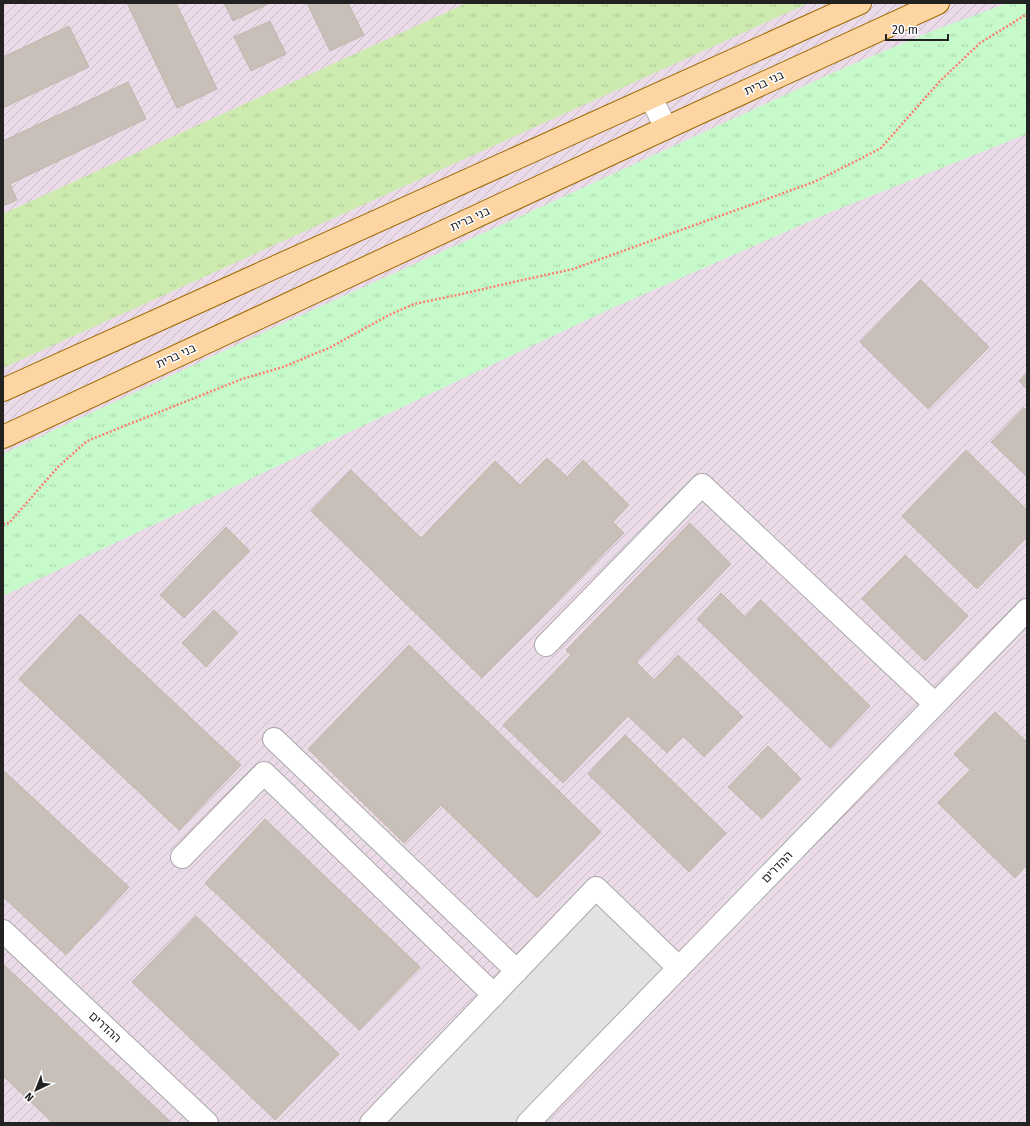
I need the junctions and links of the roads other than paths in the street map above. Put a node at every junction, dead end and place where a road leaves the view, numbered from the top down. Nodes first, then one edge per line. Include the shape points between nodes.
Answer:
1 (860, 3) edge
2 (938, 3) edge
3 (651, 98) junction
4 (666, 128) junction
5 (3, 390) edge
6 (3, 437) edge
7 (1027, 610) edge
8 (546, 645) dead end
9 (935, 704) junction
10 (274, 740) dead end
11 (182, 857) dead end
12 (3, 931) edge
13 (679, 968) junction
14 (517, 971) junction
15 (494, 995) junction
16 (207, 1123) edge
17 (371, 1123) edge
18 (528, 1123) edge

1 - 3 main road
2 - 4 main road, בני ברית
3 - 4 street
3 - 5 main road
4 - 6 main road, בני ברית
7 - 9 street, ההדרים
8 - 9 street via 702,485
9 - 13 street, ההדרים
10 - 14 street
11 - 15 street via 264,773
12 - 16 street, ההדרים
13 - 14 street via 596,888
13 - 18 street, ההדרים
14 - 15 street
15 - 17 street

